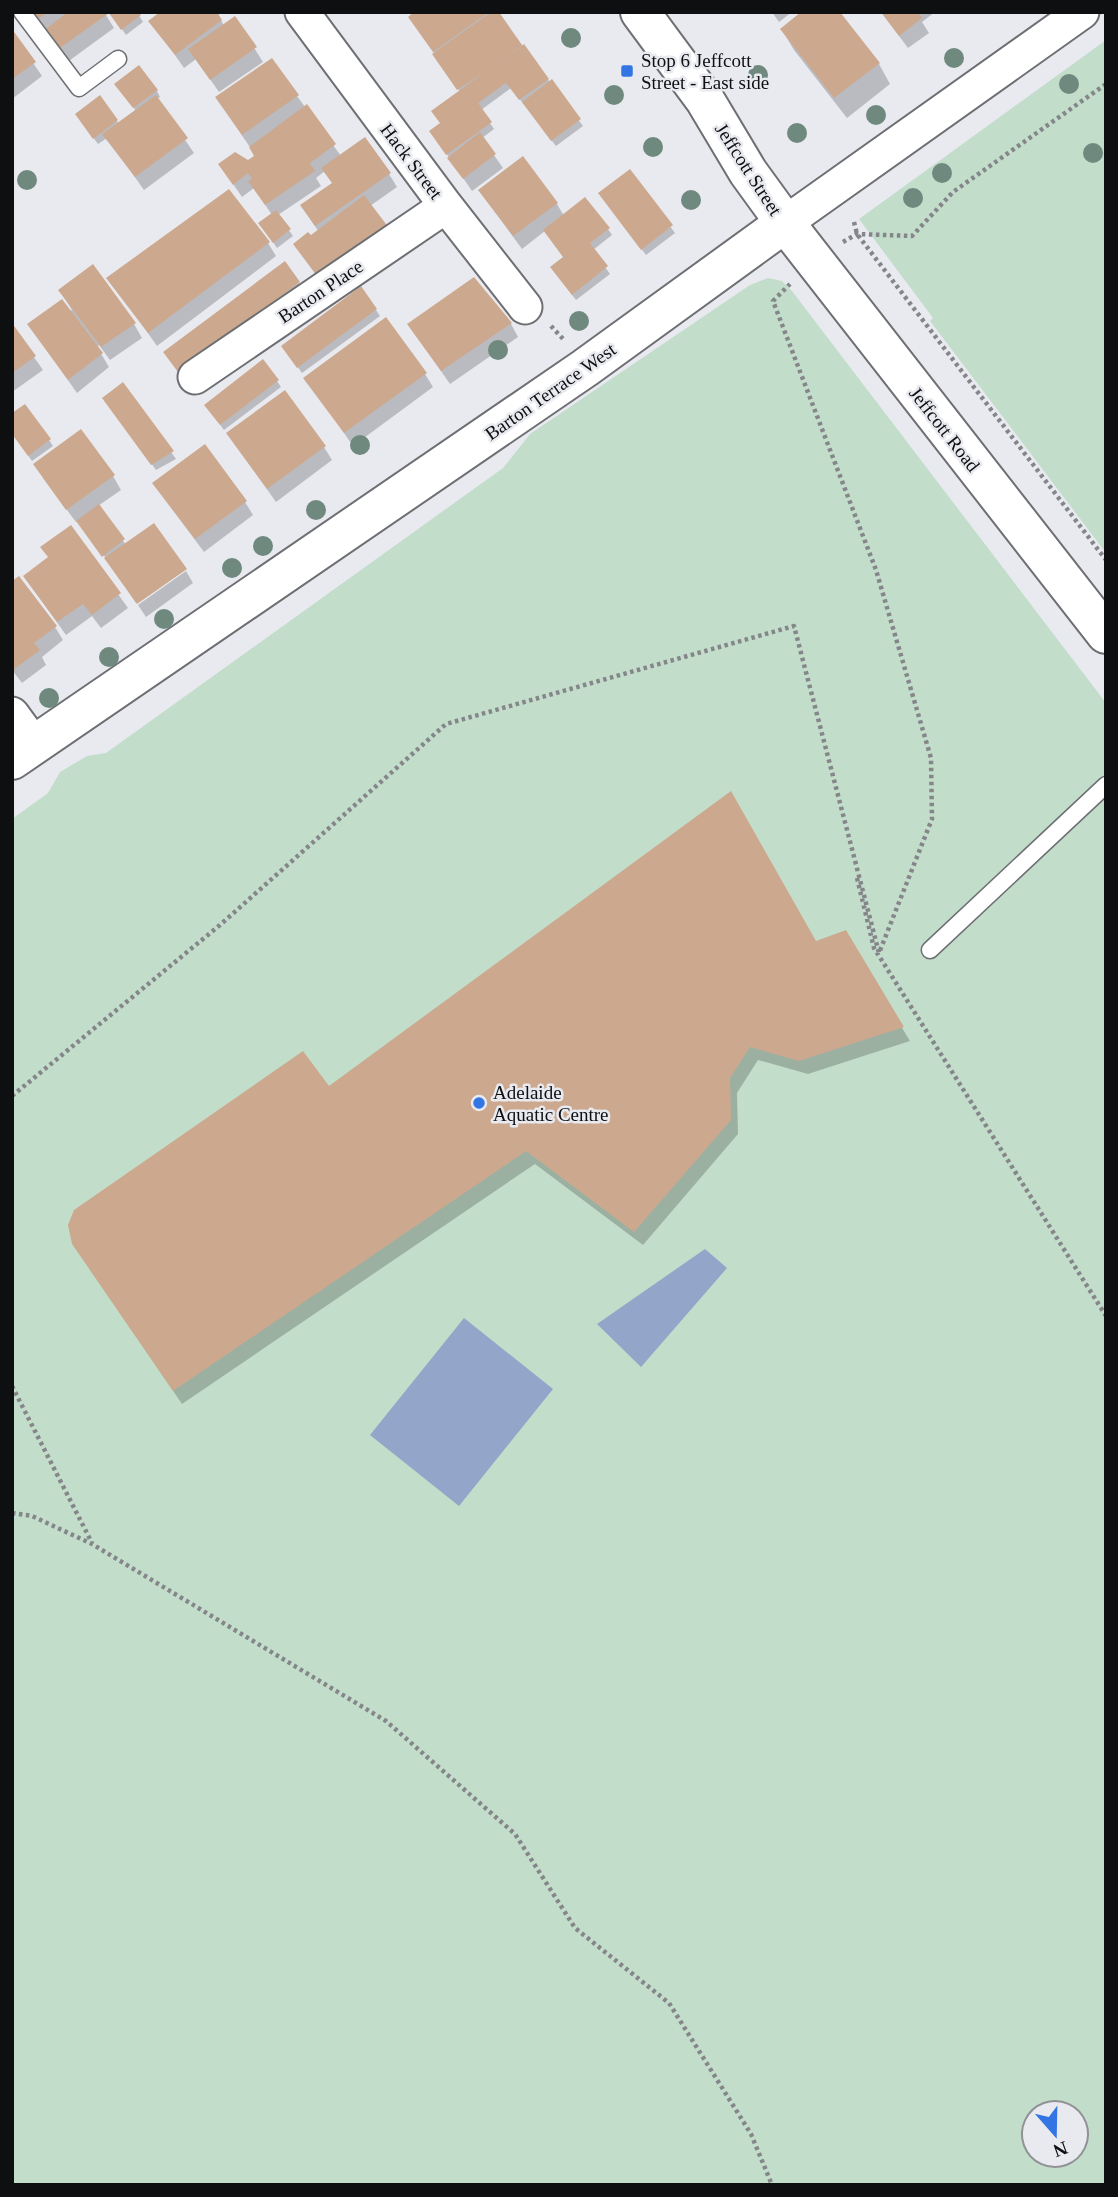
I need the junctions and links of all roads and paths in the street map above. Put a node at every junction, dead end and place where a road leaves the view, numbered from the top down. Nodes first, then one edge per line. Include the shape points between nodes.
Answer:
1 (22, 12) edge
2 (302, 12) edge
3 (640, 12) edge
4 (1082, 12) edge
5 (118, 59) dead end
6 (1106, 84) edge
7 (446, 205) junction
8 (854, 222) dead end
9 (785, 223) junction
10 (857, 234) junction
11 (773, 301) dead end
12 (525, 307) joint
13 (585, 368) junction
14 (195, 377) dead end
15 (1106, 560) edge
16 (794, 626) junction
17 (1106, 634) edge
18 (20, 740) edge
19 (1106, 785) edge
20 (930, 950) dead end
21 (12, 1096) edge
22 (1106, 1316) edge
23 (12, 1386) edge
24 (12, 1513) edge
25 (92, 1544) junction
26 (772, 2185) edge

1 - 5 lane via 79,88
2 - 7 street, Hack Street
3 - 9 street, Jeffcott Street via 705,100
4 - 9 street, Barton Terrace West
6 - 10 path via 953,192 912,236
7 - 12 street, Hack Street
7 - 14 street, Barton Place
8 - 10 path
9 - 13 street, Barton Terrace West
9 - 17 street, Jeffcott Road
10 - 15 path
11 - 16 path via 876,570 931,758 932,819 879,953
12 - 13 path via 555,330
13 - 18 street, Barton Terrace West
16 - 21 path via 446,724 220,925
16 - 22 path via 874,948
19 - 20 lane
23 - 25 path
24 - 25 path via 32,1516
25 - 26 path via 386,1721 515,1834 575,1928 669,2003 751,2134

